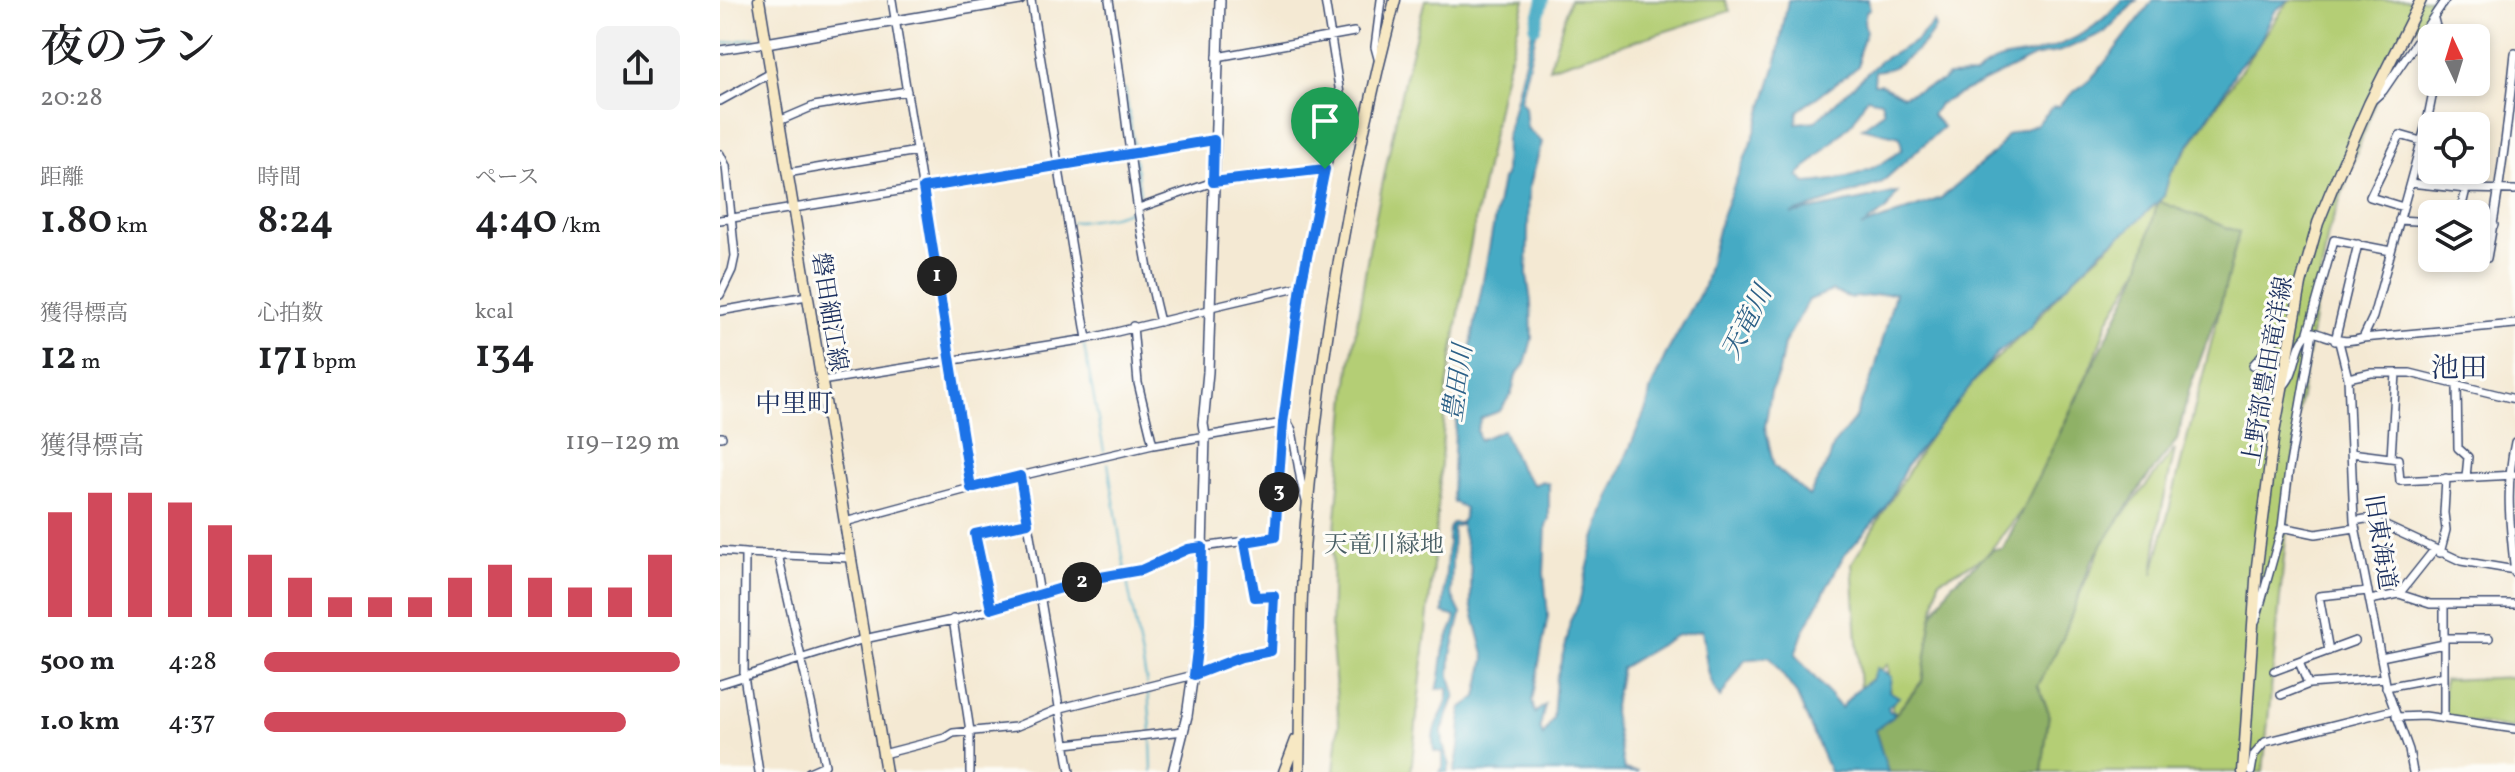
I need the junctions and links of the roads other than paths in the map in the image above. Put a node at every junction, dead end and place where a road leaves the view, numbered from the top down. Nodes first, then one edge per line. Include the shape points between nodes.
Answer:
1 (759, 0) edge
2 (892, 0) edge
3 (1020, 0) edge
4 (1031, 0) edge
5 (1109, 0) edge
6 (1220, 0) edge
7 (1325, 0) edge
8 (1381, 0) edge
9 (1395, 0) edge
10 (2421, 0) edge
11 (2445, 0) edge
12 (2434, 19) junction
13 (896, 22) junction
14 (2435, 24) edge
15 (1354, 32) dead end
16 (1331, 36) junction
17 (766, 43) junction
18 (720, 50) edge
19 (2515, 53) edge
20 (1217, 57) junction
21 (1380, 64) junction
22 (771, 73) junction
23 (2514, 79) edge
24 (907, 91) junction
25 (720, 101) edge
26 (2369, 104) junction
27 (779, 121) junction
28 (1214, 140) junction
29 (2418, 140) edge
30 (917, 151) junction
31 (2418, 152) edge
32 (720, 154) edge
33 (1132, 154) junction
34 (1059, 166) junction
35 (1325, 169) junction
36 (787, 173) junction
37 (1213, 182) junction
38 (2410, 183) junction
39 (923, 188) junction
40 (2466, 189) junction
41 (2500, 189) junction
42 (2515, 190) edge
43 (2463, 200) edge
44 (2403, 207) junction
45 (1139, 208) junction
46 (793, 209) junction
47 (732, 218) junction
48 (720, 220) edge
49 (2399, 220) junction
50 (2418, 221) edge
51 (2490, 225) edge
52 (2494, 225) junction
53 (2358, 244) junction
54 (2490, 244) edge
55 (2391, 251) junction
56 (1301, 286) junction
57 (720, 295) edge
58 (807, 296) junction
59 (1209, 310) junction
60 (720, 311) edge
61 (2294, 318) junction
62 (1160, 322) junction
63 (2515, 324) edge
64 (1133, 326) junction
65 (2311, 332) junction
66 (2363, 338) junction
67 (1087, 339) junction
68 (2337, 341) junction
69 (951, 362) junction
70 (2253, 365) dead end
71 (2396, 373) junction
72 (2348, 378) junction
73 (821, 381) junction
74 (2457, 385) junction
75 (2281, 388) junction
76 (2515, 399) edge
77 (1283, 423) junction
78 (1205, 436) junction
79 (2515, 442) edge
80 (1153, 445) junction
81 (2351, 453) junction
82 (2391, 458) junction
83 (2512, 475) edge
84 (1020, 476) junction
85 (2466, 477) junction
86 (2446, 478) junction
87 (971, 488) junction
88 (1307, 503) junction
89 (845, 522) junction
90 (1028, 523) junction
91 (2354, 524) junction
92 (2282, 527) junction
93 (1245, 542) junction
94 (1202, 547) junction
95 (720, 551) edge
96 (2437, 551) junction
97 (745, 553) junction
98 (778, 554) junction
99 (850, 558) junction
100 (2515, 572) edge
101 (1041, 594) junction
102 (2399, 594) junction
103 (2369, 595) junction
104 (2444, 604) junction
105 (2515, 604) edge
106 (991, 609) junction
107 (953, 619) junction
108 (2252, 629) junction
109 (2489, 638) dead end
110 (864, 639) junction
111 (2355, 641) dead end
112 (2444, 641) junction
113 (2329, 651) junction
114 (2381, 657) junction
115 (802, 659) junction
116 (2299, 662) junction
117 (2274, 671) dead end
118 (1194, 675) junction
119 (744, 676) junction
120 (2444, 676) junction
121 (2386, 682) junction
122 (720, 684) edge
123 (2308, 684) junction
124 (2281, 695) dead end
125 (1061, 708) junction
126 (2395, 714) junction
127 (2444, 719) junction
128 (2515, 729) edge
129 (970, 731) junction
130 (1184, 731) junction
131 (1298, 735) junction
132 (1066, 744) junction
133 (883, 754) junction
134 (759, 772) edge
135 (809, 772) edge
136 (886, 772) edge
137 (970, 772) edge
138 (1070, 772) edge
139 (1173, 772) edge
140 (1284, 772) edge
141 (1299, 772) edge
142 (2243, 772) edge
143 (2251, 772) edge
144 (2413, 772) edge

1 - 17 main road, 磐田細江線
2 - 13 street
3 - 13 street
4 - 34 street
5 - 33 street
6 - 20 street
7 - 16 street
8 - 21 street via 1375,47
9 - 21 main road
10 - 26 main road, 上野部豊田竜洋線
11 - 12 street
12 - 14 street
12 - 26 street
13 - 17 street
13 - 24 street
15 - 16 street
16 - 20 street
16 - 35 street via 1341,100
17 - 18 street
17 - 22 main road, 磐田細江線
19 - 23 street
20 - 28 street
21 - 88 main road via 1329,313
22 - 25 street
22 - 27 main road, 磐田細江線
23 - 41 street
24 - 27 street via 814,106
24 - 30 street
26 - 61 main road, 上野部豊田竜洋線 via 2318,223
27 - 36 main road, 磐田細江線
28 - 33 street
28 - 37 street
29 - 44 street via 2400,135 2370,197
30 - 36 street
30 - 39 street
31 - 38 street
32 - 47 street
33 - 34 street
33 - 45 street
34 - 39 street
34 - 67 street
35 - 37 street
35 - 56 street
36 - 46 main road, 磐田細江線
37 - 45 street
37 - 59 street
38 - 40 street
38 - 44 street
39 - 46 street
39 - 69 street
40 - 41 street
40 - 43 street
41 - 42 street
41 - 52 street
44 - 49 street
45 - 62 street
46 - 47 street
46 - 58 main road, 磐田細江線
47 - 48 street
47 - 57 street via 735,256
49 - 50 street
49 - 55 street
51 - 52 street
52 - 54 street
53 - 55 street
53 - 65 street via 2334,240
53 - 68 street
55 - 66 street
56 - 59 street
56 - 77 street
58 - 60 street
58 - 73 main road, 磐田細江線
59 - 62 street
59 - 78 street
61 - 70 street
61 - 75 main road, 上野部豊田竜洋線
62 - 64 street
63 - 66 street
64 - 67 street
64 - 80 street via 1138,383
65 - 68 street
65 - 75 street via 2304,336 2290,382
65 - 92 street
66 - 68 street
67 - 69 street
68 - 72 street, 旧東海道
69 - 73 street
69 - 87 street
71 - 72 street
71 - 74 street
71 - 82 street
72 - 81 street, 旧東海道
73 - 89 main road, 磐田細江線
74 - 76 street
74 - 85 street via 2458,448 2468,457
75 - 108 main road, 上野部豊田竜洋線
77 - 78 street
77 - 88 street via 1292,430
77 - 93 street via 1275,537
78 - 80 street
78 - 94 street
79 - 83 street
80 - 84 street
81 - 82 street
81 - 91 street, 旧東海道
82 - 86 street via 2398,459 2400,481
83 - 85 street
83 - 100 street via 2507,507
84 - 87 street
84 - 90 street
85 - 86 street
86 - 96 street via 2446,530
87 - 89 street
88 - 131 main road
89 - 99 main road, 磐田細江線
90 - 101 street
90 - 106 street via 975,534
91 - 92 street via 2316,534
91 - 96 street via 2365,519 2377,522
91 - 103 street, 旧東海道
92 - 108 street
93 - 94 street
93 - 118 street via 1255,597 1274,596 1271,651
94 - 101 street via 1141,570
94 - 118 street
95 - 97 street
96 - 100 street
96 - 102 street
97 - 98 street
97 - 119 street
98 - 99 street
98 - 115 street
99 - 110 main road, 磐田細江線
101 - 106 street
101 - 125 street
102 - 103 street
102 - 104 street
103 - 113 street via 2319,596
103 - 114 street, 旧東海道
104 - 105 street
104 - 112 street
106 - 107 street
107 - 110 street
107 - 129 street
108 - 142 main road, 上野部豊田竜洋線
109 - 112 street
110 - 115 street
110 - 133 main road, 磐田細江線
111 - 113 street
112 - 114 street
112 - 120 street
113 - 116 street
114 - 121 street, 旧東海道
115 - 119 street
115 - 135 street via 825,765
116 - 117 street
116 - 123 street
118 - 125 street
118 - 130 street
119 - 122 street
119 - 134 street
120 - 121 street
120 - 127 street
121 - 123 street
121 - 126 street, 旧東海道
123 - 124 street
125 - 129 street via 1015,727
125 - 132 street
126 - 127 street
126 - 143 street via 2265,742 2254,755
126 - 144 street, 旧東海道
127 - 128 street
129 - 133 street
129 - 137 street
130 - 132 street
130 - 139 street
131 - 140 main road
131 - 141 main road
132 - 138 street
133 - 136 main road, 磐田細江線

